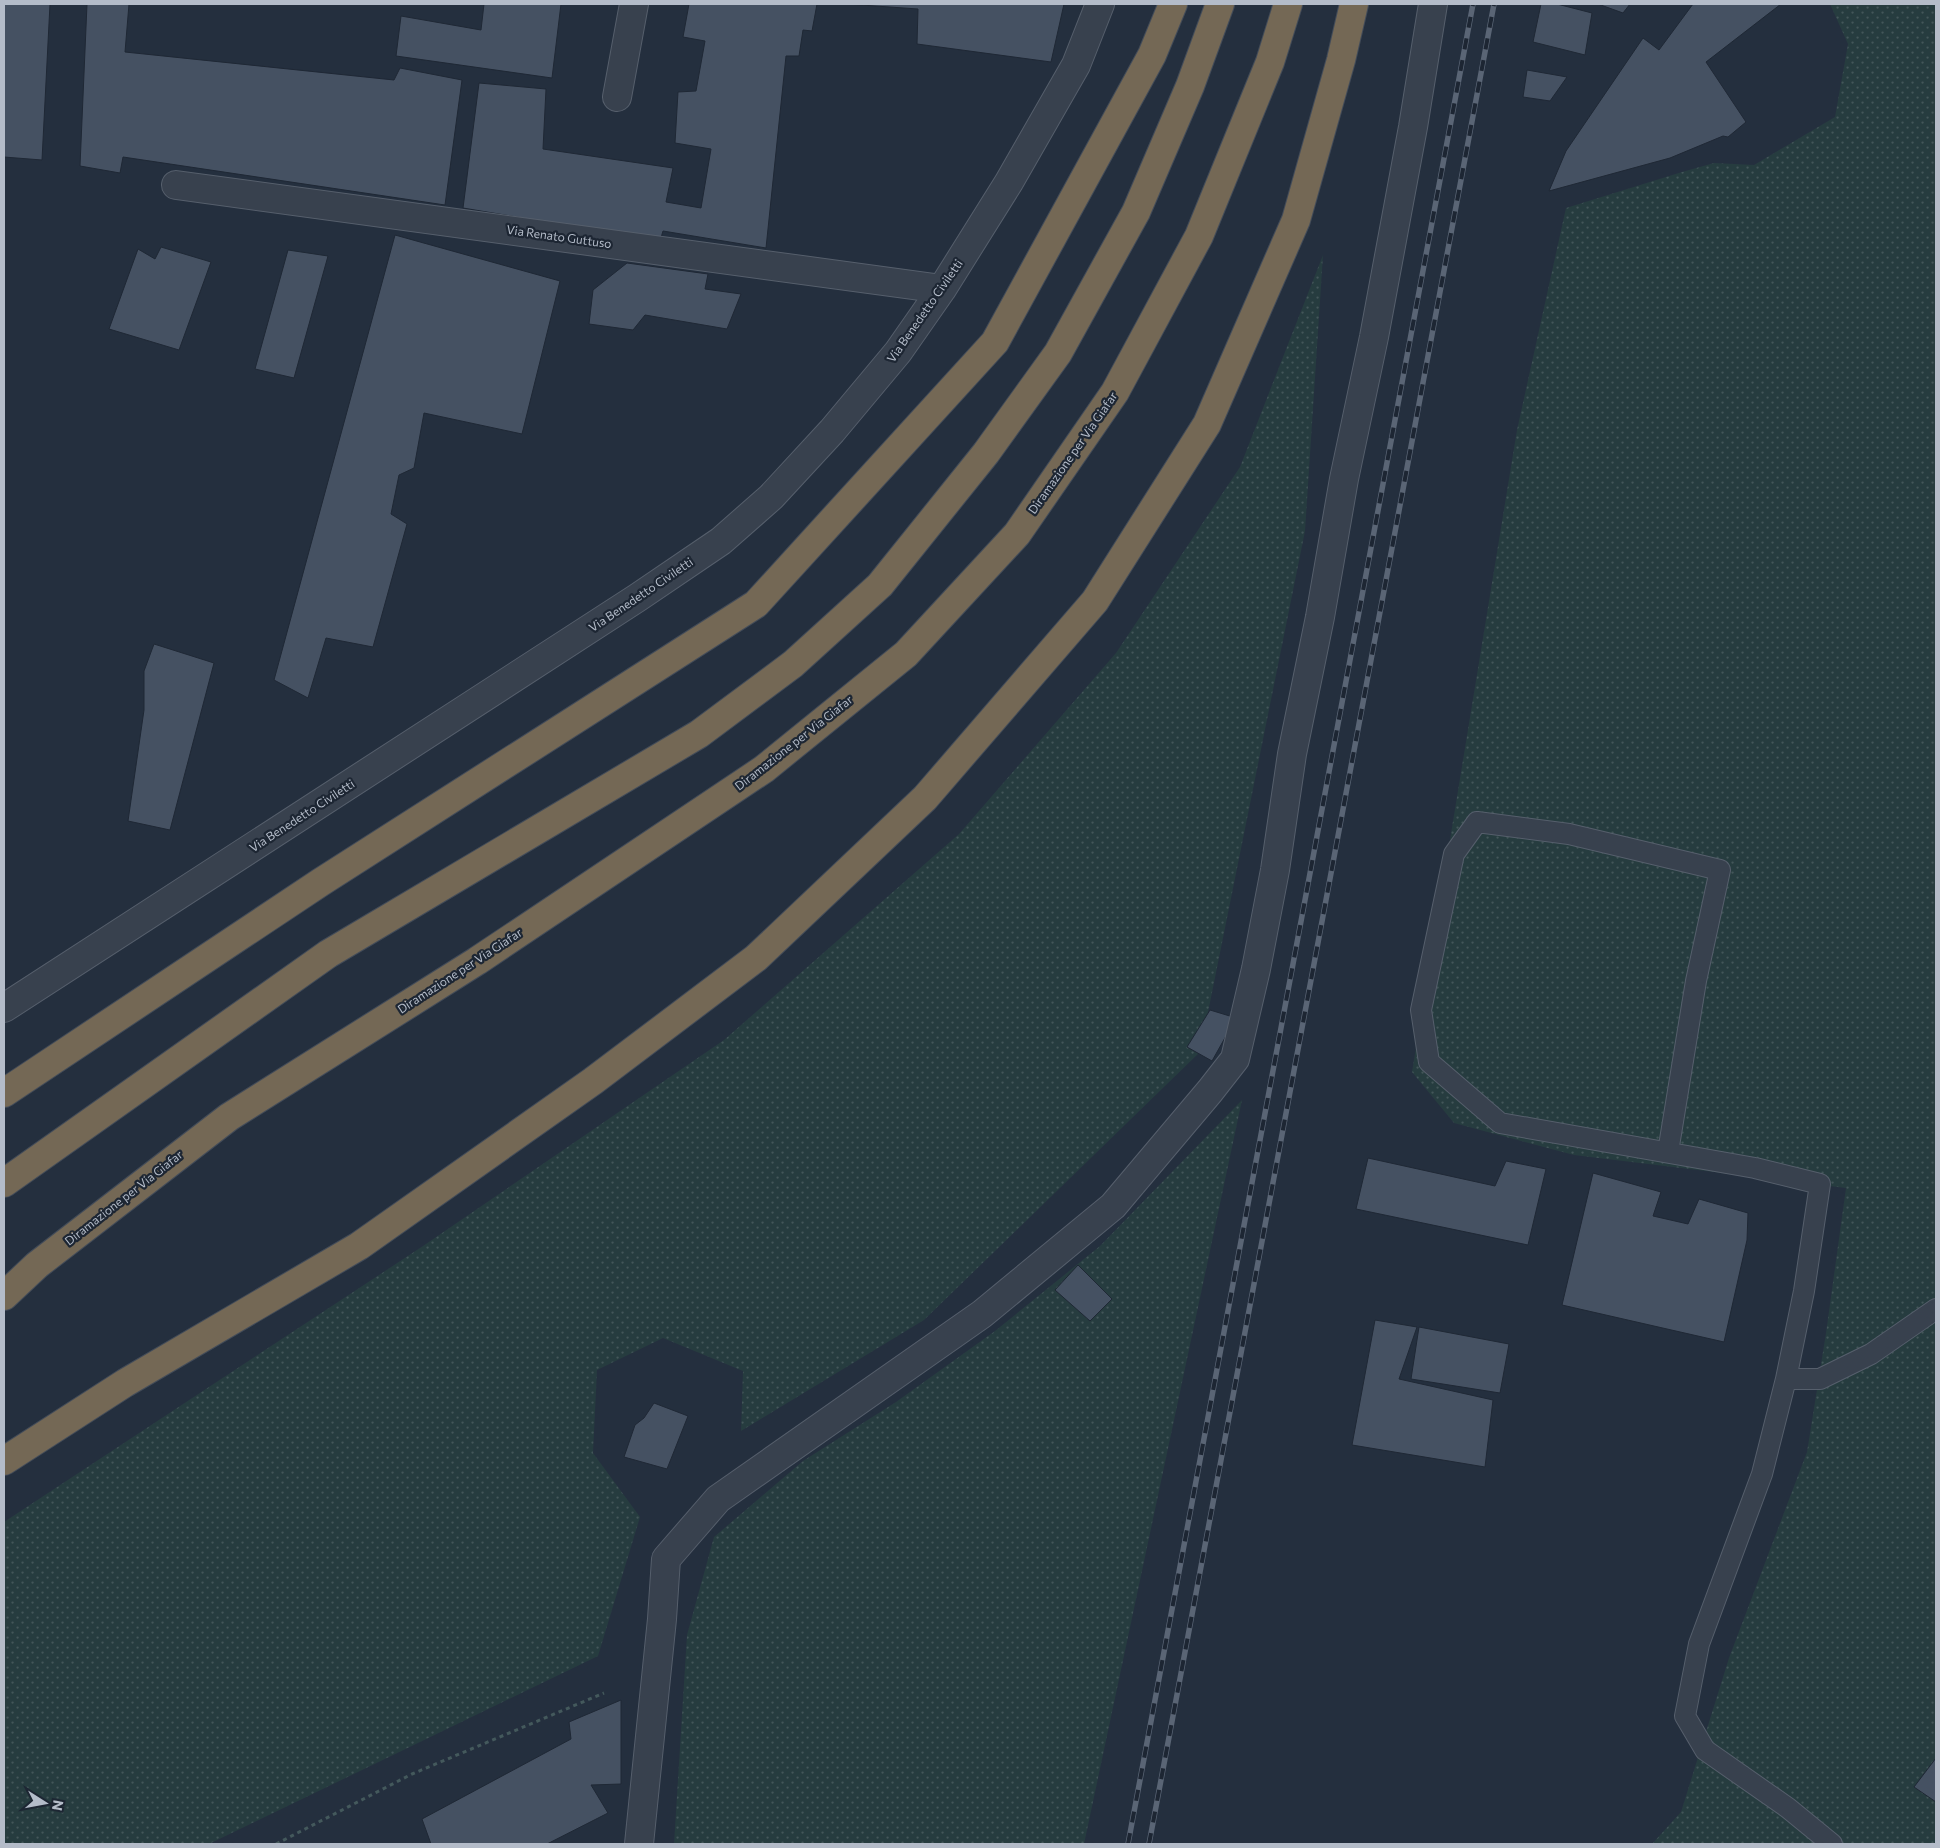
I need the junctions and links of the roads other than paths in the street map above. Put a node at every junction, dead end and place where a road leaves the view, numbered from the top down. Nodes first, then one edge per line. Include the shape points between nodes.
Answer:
1 (634, 4) edge
2 (1100, 4) edge
3 (1173, 4) edge
4 (1220, 4) edge
5 (1288, 4) edge
6 (1354, 4) edge
7 (1433, 4) edge
8 (617, 97) dead end
9 (176, 185) dead end
10 (942, 289) junction
11 (4, 1008) edge
12 (4, 1093) edge
13 (1668, 1152) junction
14 (4, 1183) edge
15 (4, 1296) edge
16 (1936, 1310) edge
17 (1786, 1379) junction
18 (4, 1461) edge
19 (640, 1844) edge
20 (1832, 1844) edge

1 - 8 street
2 - 10 street, Via Benedetto Civiletti via 1076,65 1009,182
3 - 12 highway via 1152,56 995,342 756,604 321,882
4 - 14 highway via 1190,86 1136,212 1058,353 986,453 880,585 792,664 698,734 328,954
5 - 15 highway, Diramazione per Via Giafar via 1270,62 1199,236 1115,392 1017,534 906,654 764,769 477,961 229,1117 37,1265
6 - 18 highway via 1296,220 1207,424 1095,600 925,798 756,958 593,1080 359,1246 125,1383
7 - 19 street via 1376,327 1292,754 1273,879 1235,1059 1113,1206 982,1314 718,1499 666,1559
9 - 10 street, Via Renato Guttuso
10 - 11 street, Via Benedetto Civiletti via 898,352 832,431 771,497 721,542
13 - 13 lane via 1500,1122 1429,1062 1421,1010 1454,854 1477,822 1569,834 1720,870 1696,981
13 - 17 lane via 1820,1184 1804,1291
16 - 17 lane via 1871,1354 1820,1379
17 - 20 lane via 1762,1474 1698,1644 1685,1716 1705,1750 1788,1808

